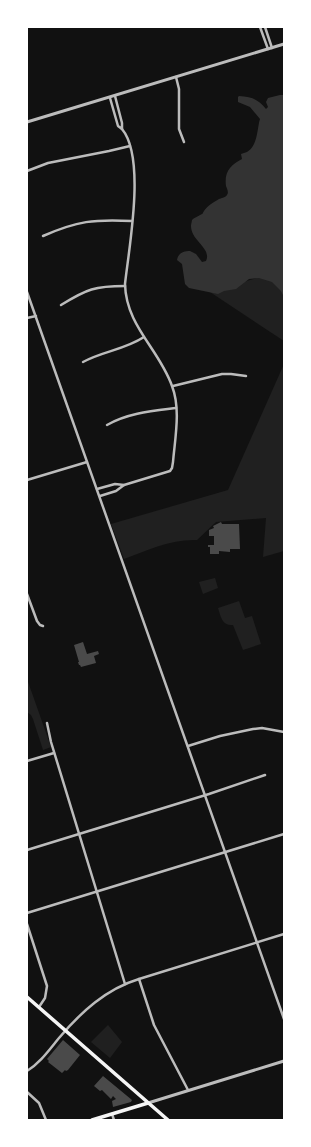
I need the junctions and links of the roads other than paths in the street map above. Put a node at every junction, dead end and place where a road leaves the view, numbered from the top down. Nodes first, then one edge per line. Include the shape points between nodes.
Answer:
1 (260, 27) edge
2 (265, 27) edge
3 (284, 44) edge
4 (272, 48) junction
5 (268, 49) junction
6 (176, 77) junction
7 (114, 96) junction
8 (110, 98) junction
9 (27, 122) edge
10 (122, 129) junction
11 (184, 142) dead end
12 (130, 146) junction
13 (27, 170) edge
14 (132, 221) junction
15 (43, 236) dead end
16 (125, 286) junction
17 (27, 292) edge
18 (61, 305) dead end
19 (36, 316) junction
20 (27, 318) edge
21 (144, 337) junction
22 (83, 362) dead end
23 (246, 376) dead end
24 (173, 386) junction
25 (176, 408) junction
26 (107, 426) dead end
27 (87, 462) junction
28 (27, 480) edge
29 (124, 485) junction
30 (97, 489) junction
31 (100, 496) junction
32 (27, 594) edge
33 (43, 626) dead end
34 (47, 723) dead end
35 (284, 732) edge
36 (188, 746) junction
37 (54, 753) junction
38 (27, 761) edge
39 (265, 775) dead end
40 (205, 794) junction
41 (79, 833) junction
42 (284, 834) edge
43 (27, 850) edge
44 (225, 852) junction
45 (97, 892) junction
46 (27, 913) edge
47 (27, 924) edge
48 (284, 934) edge
49 (257, 942) junction
50 (139, 979) junction
51 (126, 984) junction
52 (27, 997) edge
53 (39, 1007) junction
54 (284, 1019) edge
55 (66, 1031) junction
56 (284, 1061) edge
57 (27, 1071) edge
58 (188, 1090) junction
59 (27, 1092) edge
60 (148, 1103) junction
61 (112, 1114) junction
62 (46, 1120) edge
63 (92, 1120) edge
64 (114, 1120) edge
65 (168, 1120) edge

1 - 5 street
2 - 4 street
3 - 4 street
4 - 5 street
5 - 6 street
6 - 7 street
6 - 11 street via 179,89 179,128
7 - 8 street
7 - 10 street
8 - 9 street
8 - 10 street via 118,126
10 - 12 street
12 - 13 street via 56,161
12 - 14 street via 135,182
14 - 15 street via 86,221
14 - 16 street
16 - 18 street via 86,290
16 - 21 street via 130,315
17 - 19 street
19 - 20 street
19 - 27 street
21 - 22 street
21 - 24 street
23 - 24 street via 222,374
24 - 25 street
25 - 26 street via 134,414 117,419
25 - 29 street via 172,468 167,473
27 - 28 street
27 - 30 street
29 - 30 street via 115,484
29 - 31 street via 116,491
30 - 31 street
31 - 36 street
32 - 33 street via 37,622
34 - 37 street
35 - 36 street via 256,728
36 - 40 street
37 - 38 street
37 - 41 street
39 - 40 street
40 - 41 street
40 - 44 street
41 - 43 street
41 - 45 street
42 - 44 street
44 - 45 street
44 - 49 street
45 - 46 street
45 - 51 street
47 - 53 street via 47,986 46,998
48 - 49 street
49 - 50 street
49 - 54 street
50 - 51 street
50 - 58 street via 154,1025
51 - 55 street via 94,1003
52 - 53 main road
53 - 55 main road
55 - 57 street via 40,1061
55 - 60 main road
56 - 58 street
58 - 60 street
59 - 62 street via 39,1103
60 - 61 main road
60 - 65 main road
61 - 63 main road
61 - 64 street

